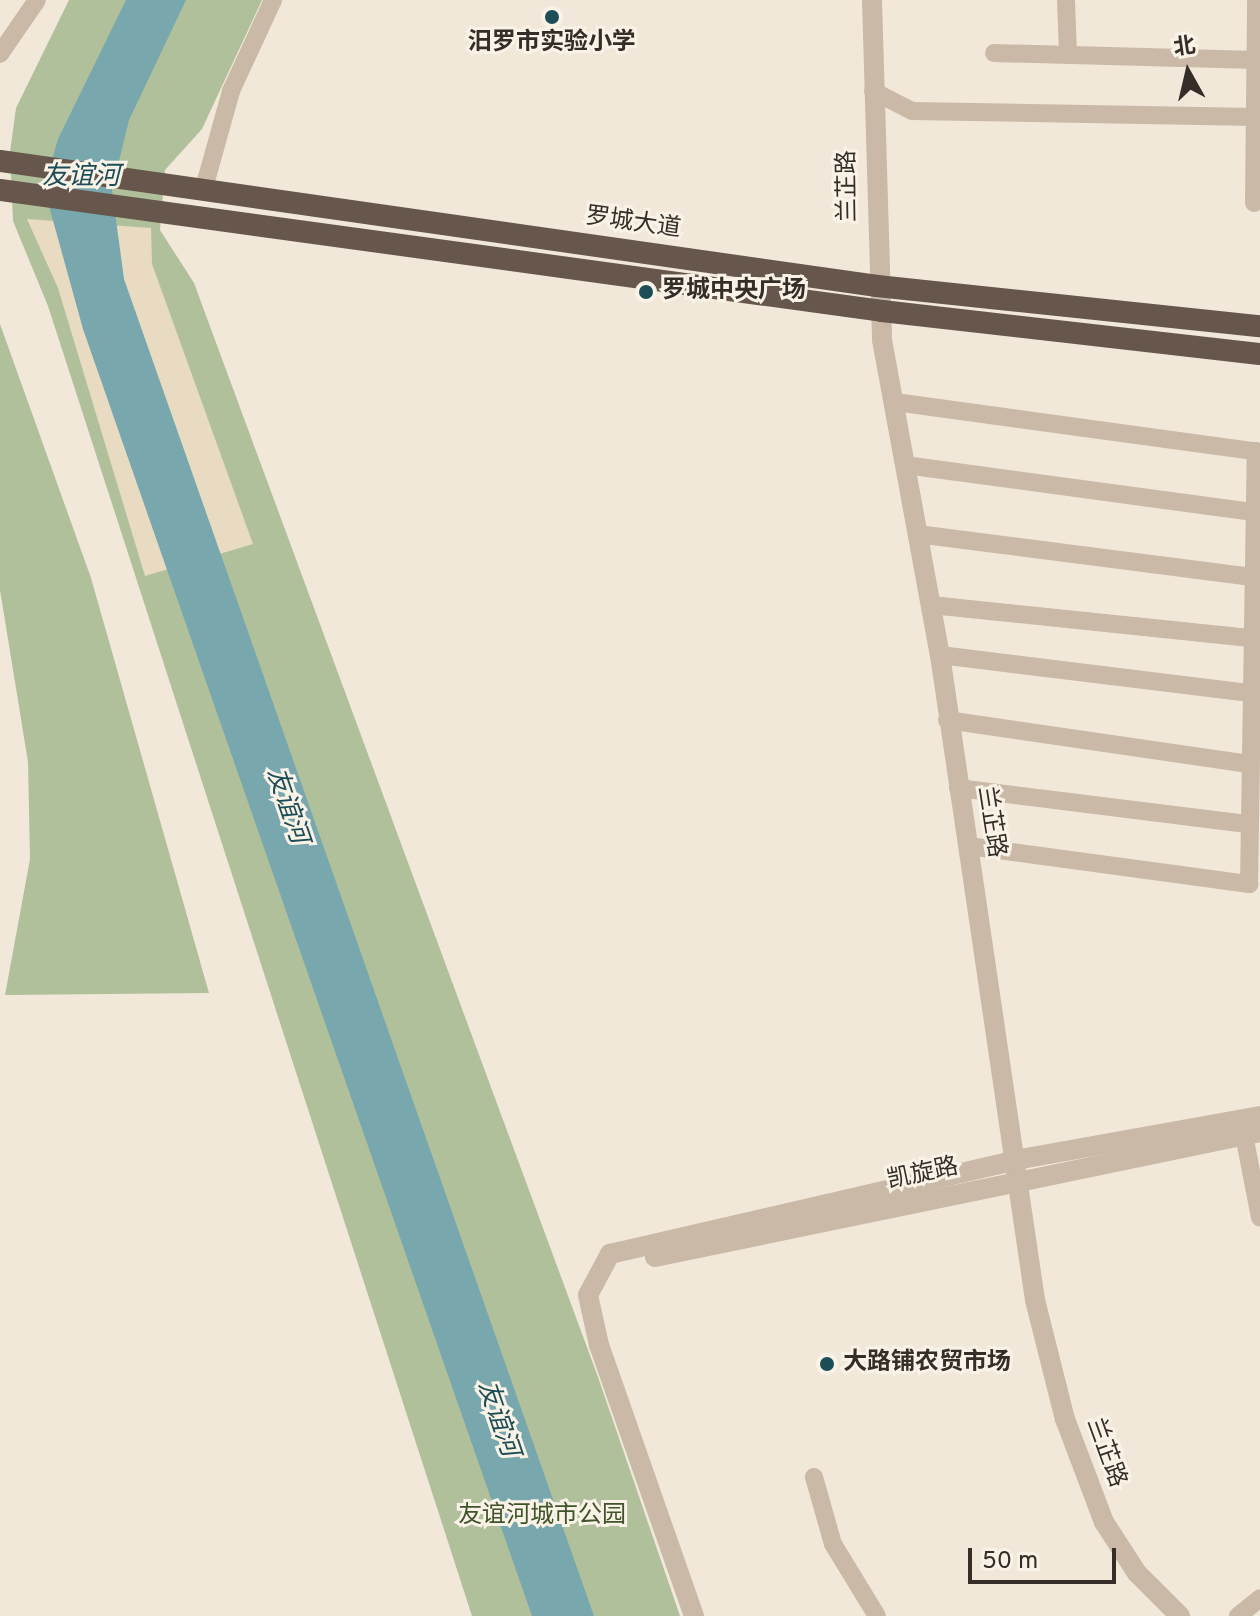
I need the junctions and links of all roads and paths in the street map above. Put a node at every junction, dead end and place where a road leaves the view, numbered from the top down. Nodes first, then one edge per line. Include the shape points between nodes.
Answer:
1 (37, 0) edge
2 (273, 0) edge
3 (872, 0) edge
4 (1066, 0) edge
5 (1256, 0) edge
6 (994, 53) dead end
7 (0, 54) edge
8 (1068, 55) junction
9 (1257, 60) junction
10 (873, 91) junction
11 (1256, 117) junction
12 (0, 161) edge
13 (201, 188) junction
14 (9, 191) edge
15 (1254, 203) dead end
16 (877, 286) junction
17 (882, 311) junction
18 (1260, 326) edge
19 (1260, 354) edge
20 (895, 402) junction
21 (1258, 451) edge
22 (905, 465) junction
23 (1254, 512) junction
24 (917, 534) junction
25 (1254, 577) junction
26 (931, 605) junction
27 (1252, 638) junction
28 (940, 655) junction
29 (1255, 694) edge
30 (947, 720) junction
31 (1249, 764) junction
32 (958, 788) junction
33 (1249, 824) junction
34 (968, 846) junction
35 (1260, 1116) edge
36 (1252, 1134) edge
37 (1016, 1160) junction
38 (1019, 1181) junction
39 (1260, 1217) edge
40 (597, 1273) junction
41 (814, 1477) dead end
42 (1260, 1598) edge
43 (694, 1616) edge
44 (877, 1616) edge
45 (1180, 1616) edge
46 (1238, 1616) edge

1 - 7 street
2 - 13 street via 231,91
3 - 10 street, 兰芷路
4 - 8 street
5 - 9 street
6 - 8 street
8 - 9 street
9 - 11 street
10 - 11 street via 912,111
10 - 16 street, 兰芷路
11 - 15 street
12 - 13 highway, 罗城大道
13 - 16 highway, 罗城大道
14 - 17 highway
16 - 17 street, 兰芷路
16 - 18 highway, 罗城大道
17 - 19 highway
17 - 20 street, 兰芷路
20 - 21 street
20 - 22 street, 兰芷路
21 - 23 street
22 - 23 street
22 - 24 street, 兰芷路
23 - 25 street
24 - 25 street
24 - 26 street, 兰芷路
25 - 27 street
26 - 27 street
26 - 28 street, 兰芷路
27 - 29 street
28 - 29 street
28 - 30 street, 兰芷路
29 - 31 street
30 - 31 street
30 - 32 street, 兰芷路
31 - 33 street
32 - 33 street
32 - 34 street, 兰芷路
33 - 34 street via 1249,884
34 - 37 street, 兰芷路
35 - 37 street
36 - 38 street, 凯旋路
36 - 39 street
37 - 38 street, 兰芷路
37 - 40 street via 610,1254
38 - 40 street, 凯旋路
38 - 45 street, 兰芷路 via 1049,1367 1082,1471 1104,1522 1137,1573
40 - 43 street via 588,1295 599,1345
41 - 44 street via 833,1544
42 - 46 street

